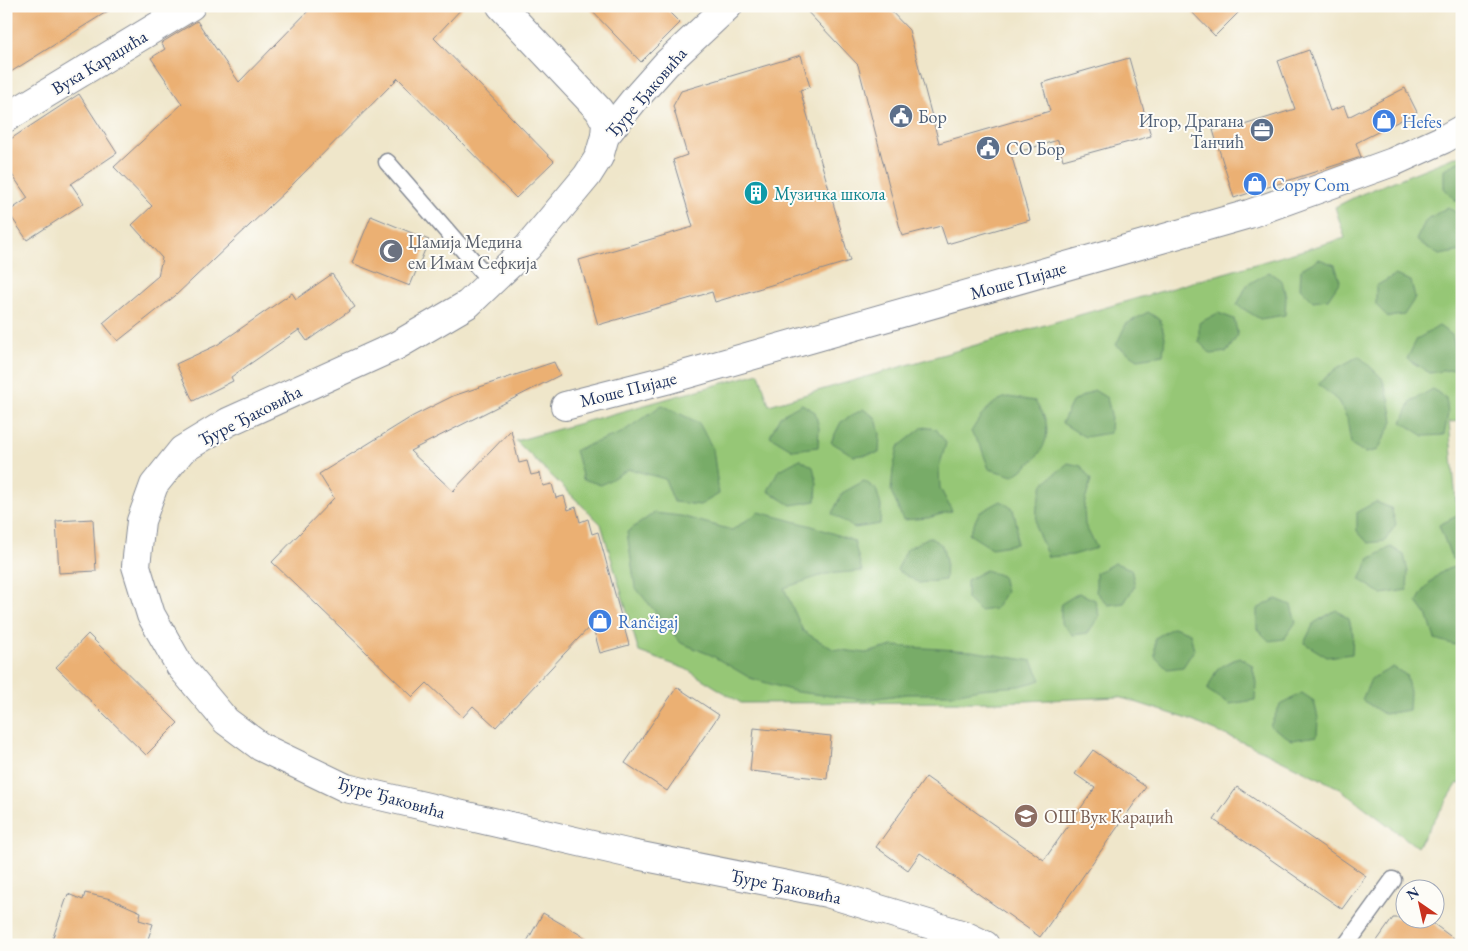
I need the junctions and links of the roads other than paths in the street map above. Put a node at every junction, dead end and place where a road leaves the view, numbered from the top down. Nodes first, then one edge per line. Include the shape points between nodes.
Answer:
1 (191, 6) edge
2 (501, 6) edge
3 (728, 6) edge
4 (6, 118) edge
5 (1462, 128) edge
6 (605, 136) junction
7 (388, 162) dead end
8 (492, 283) junction
9 (565, 406) dead end
10 (1393, 880) dead end
11 (985, 945) edge
12 (1346, 945) edge

1 - 4 street, Вука Караџића
2 - 6 street via 599,110 606,123
3 - 6 street, Ђуре Ђаковића via 666,64
5 - 9 street, Моше Пијаде via 1393,162 1249,214
6 - 8 street, Ђуре Ђаковића via 599,157 587,176 528,247
7 - 8 lane
8 - 11 street, Ђуре Ђаковића via 468,304 396,346 228,422 182,450 154,486 141,521 136,566 151,615 180,666 226,722 261,747 346,788 631,854 827,893 964,935
10 - 12 lane

